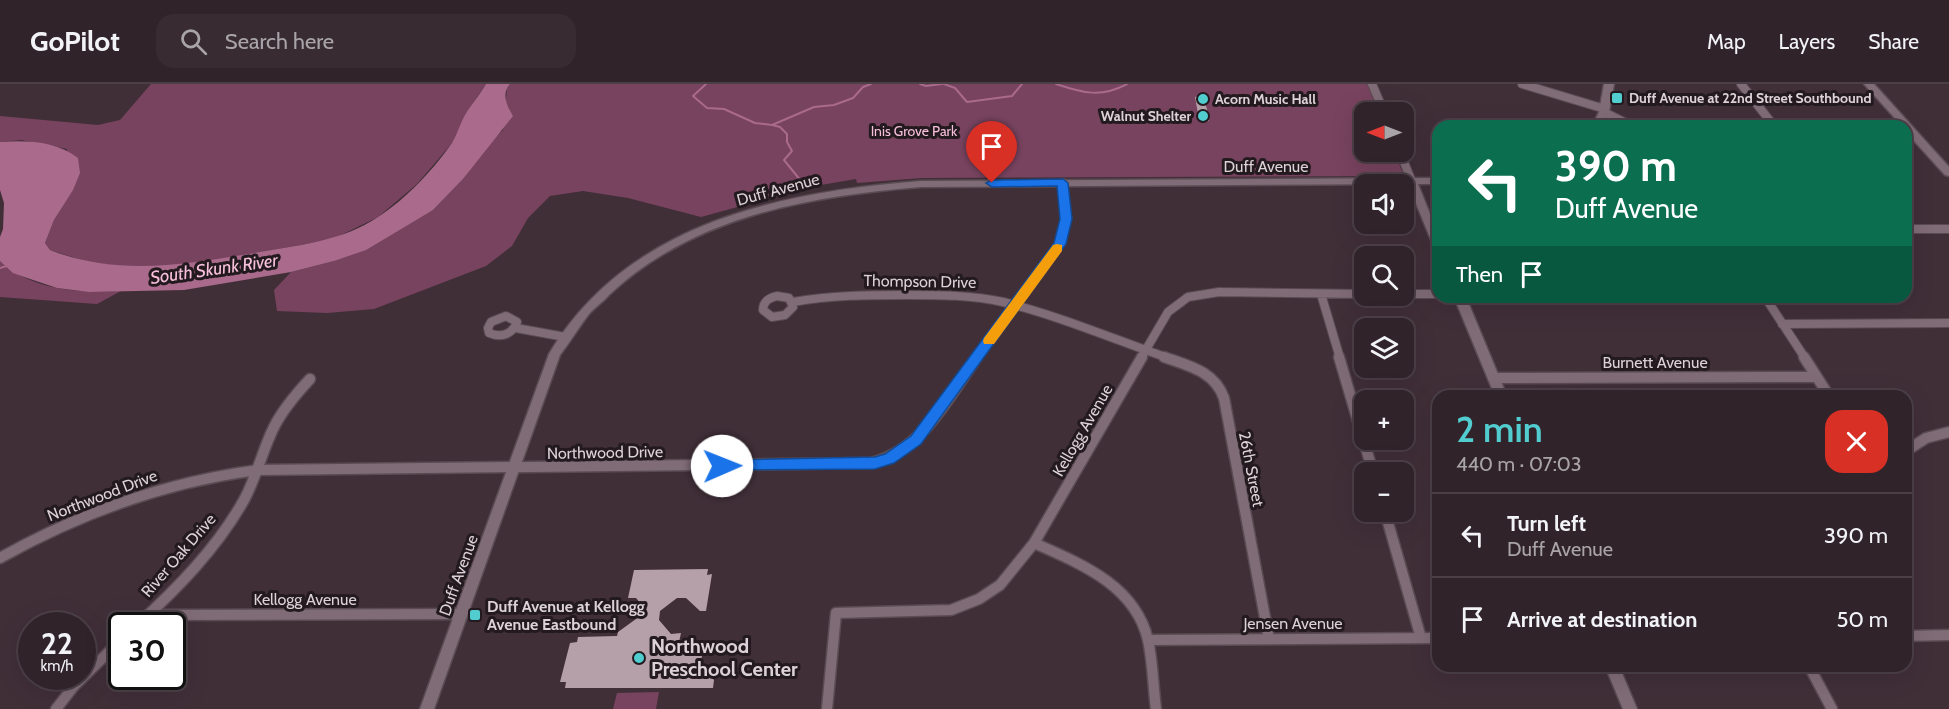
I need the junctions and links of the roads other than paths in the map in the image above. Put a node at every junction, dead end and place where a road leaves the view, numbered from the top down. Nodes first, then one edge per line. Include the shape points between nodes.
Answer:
1 (1372, 84) edge
2 (1522, 84) edge
3 (1609, 84) edge
4 (1741, 84) edge
5 (1869, 84) edge
6 (1380, 102) edge
7 (1604, 111) junction
8 (1600, 120) edge
9 (1621, 120) edge
10 (1769, 120) edge
11 (1901, 120) edge
12 (1912, 132) edge
13 (1949, 173) edge
14 (1432, 181) edge
15 (1354, 182) edge
16 (1414, 182) edge
17 (1063, 183) junction
18 (1414, 187) edge
19 (1912, 229) edge
20 (1949, 229) edge
21 (1432, 230) edge
22 (1321, 294) junction
23 (1354, 294) edge
24 (1414, 294) edge
25 (1432, 294) edge
26 (793, 302) dead end
27 (1462, 303) edge
28 (1769, 303) edge
29 (1016, 305) junction
30 (1949, 323) edge
31 (1782, 324) junction
32 (516, 328) dead end
33 (565, 337) junction
34 (1146, 350) junction
35 (1817, 377) junction
36 (1493, 378) junction
37 (310, 379) dead end
38 (1498, 390) edge
39 (1825, 390) edge
40 (1949, 432) edge
41 (1912, 446) edge
42 (1370, 462) edge
43 (514, 469) junction
44 (258, 470) junction
45 (1388, 522) edge
46 (1034, 543) junction
47 (0, 558) edge
48 (152, 612) edge
49 (462, 614) junction
50 (186, 615) edge
51 (1949, 635) edge
52 (1912, 636) edge
53 (1421, 638) junction
54 (1432, 638) edge
55 (1269, 639) junction
56 (1148, 640) junction
57 (108, 653) edge
58 (1615, 672) edge
59 (1812, 672) edge
60 (56, 709) edge
61 (427, 709) edge
62 (827, 709) edge
63 (1156, 709) edge
64 (1630, 709) edge
65 (1832, 709) edge

1 - 6 street
2 - 7 street
3 - 7 main road
4 - 10 street
5 - 11 main road
7 - 8 main road
7 - 9 street
12 - 13 main road
14 - 16 main road, Duff Avenue
15 - 17 main road, Duff Avenue
17 - 29 street, Northwood Drive via 1066,219 1060,244
17 - 33 main road, Duff Avenue via 879,186 805,198 741,215 669,245 634,266 595,298
18 - 21 main road
19 - 20 street
22 - 23 street, Kellogg Avenue
22 - 34 street, Kellogg Avenue via 1218,292 1188,297 1168,312
22 - 42 street
24 - 25 street
26 - 29 street, Thompson Drive via 844,295 964,295
27 - 36 main road
28 - 31 street
29 - 34 street, Thompson Drive
29 - 43 street, Northwood Drive via 916,440 889,459 860,464
30 - 31 street
31 - 35 street
32 - 33 street
33 - 43 main road, Duff Avenue via 555,354
34 - 46 street, Kellogg Avenue
34 - 55 street, 26th Street via 1194,366 1220,387
35 - 36 street, Burnett Avenue
35 - 39 street
36 - 38 main road
37 - 44 street, River Oak Drive via 279,417
40 - 41 street via 1930,436
43 - 44 street, Northwood Drive
43 - 49 main road, Duff Avenue
44 - 47 street, Northwood Drive via 188,480 127,497 71,520
44 - 48 street, River Oak Drive via 219,537
45 - 53 street
46 - 56 street via 1085,565 1117,587 1142,621
46 - 62 street, Kellogg Avenue via 1011,576 968,605 934,612 836,613
49 - 50 street, Kellogg Avenue
49 - 61 main road, Duff Avenue
51 - 52 street
53 - 54 street, Jensen Avenue
53 - 55 street, Jensen Avenue
55 - 56 street, Jensen Avenue
56 - 63 street
57 - 60 street
58 - 64 main road
59 - 65 street

